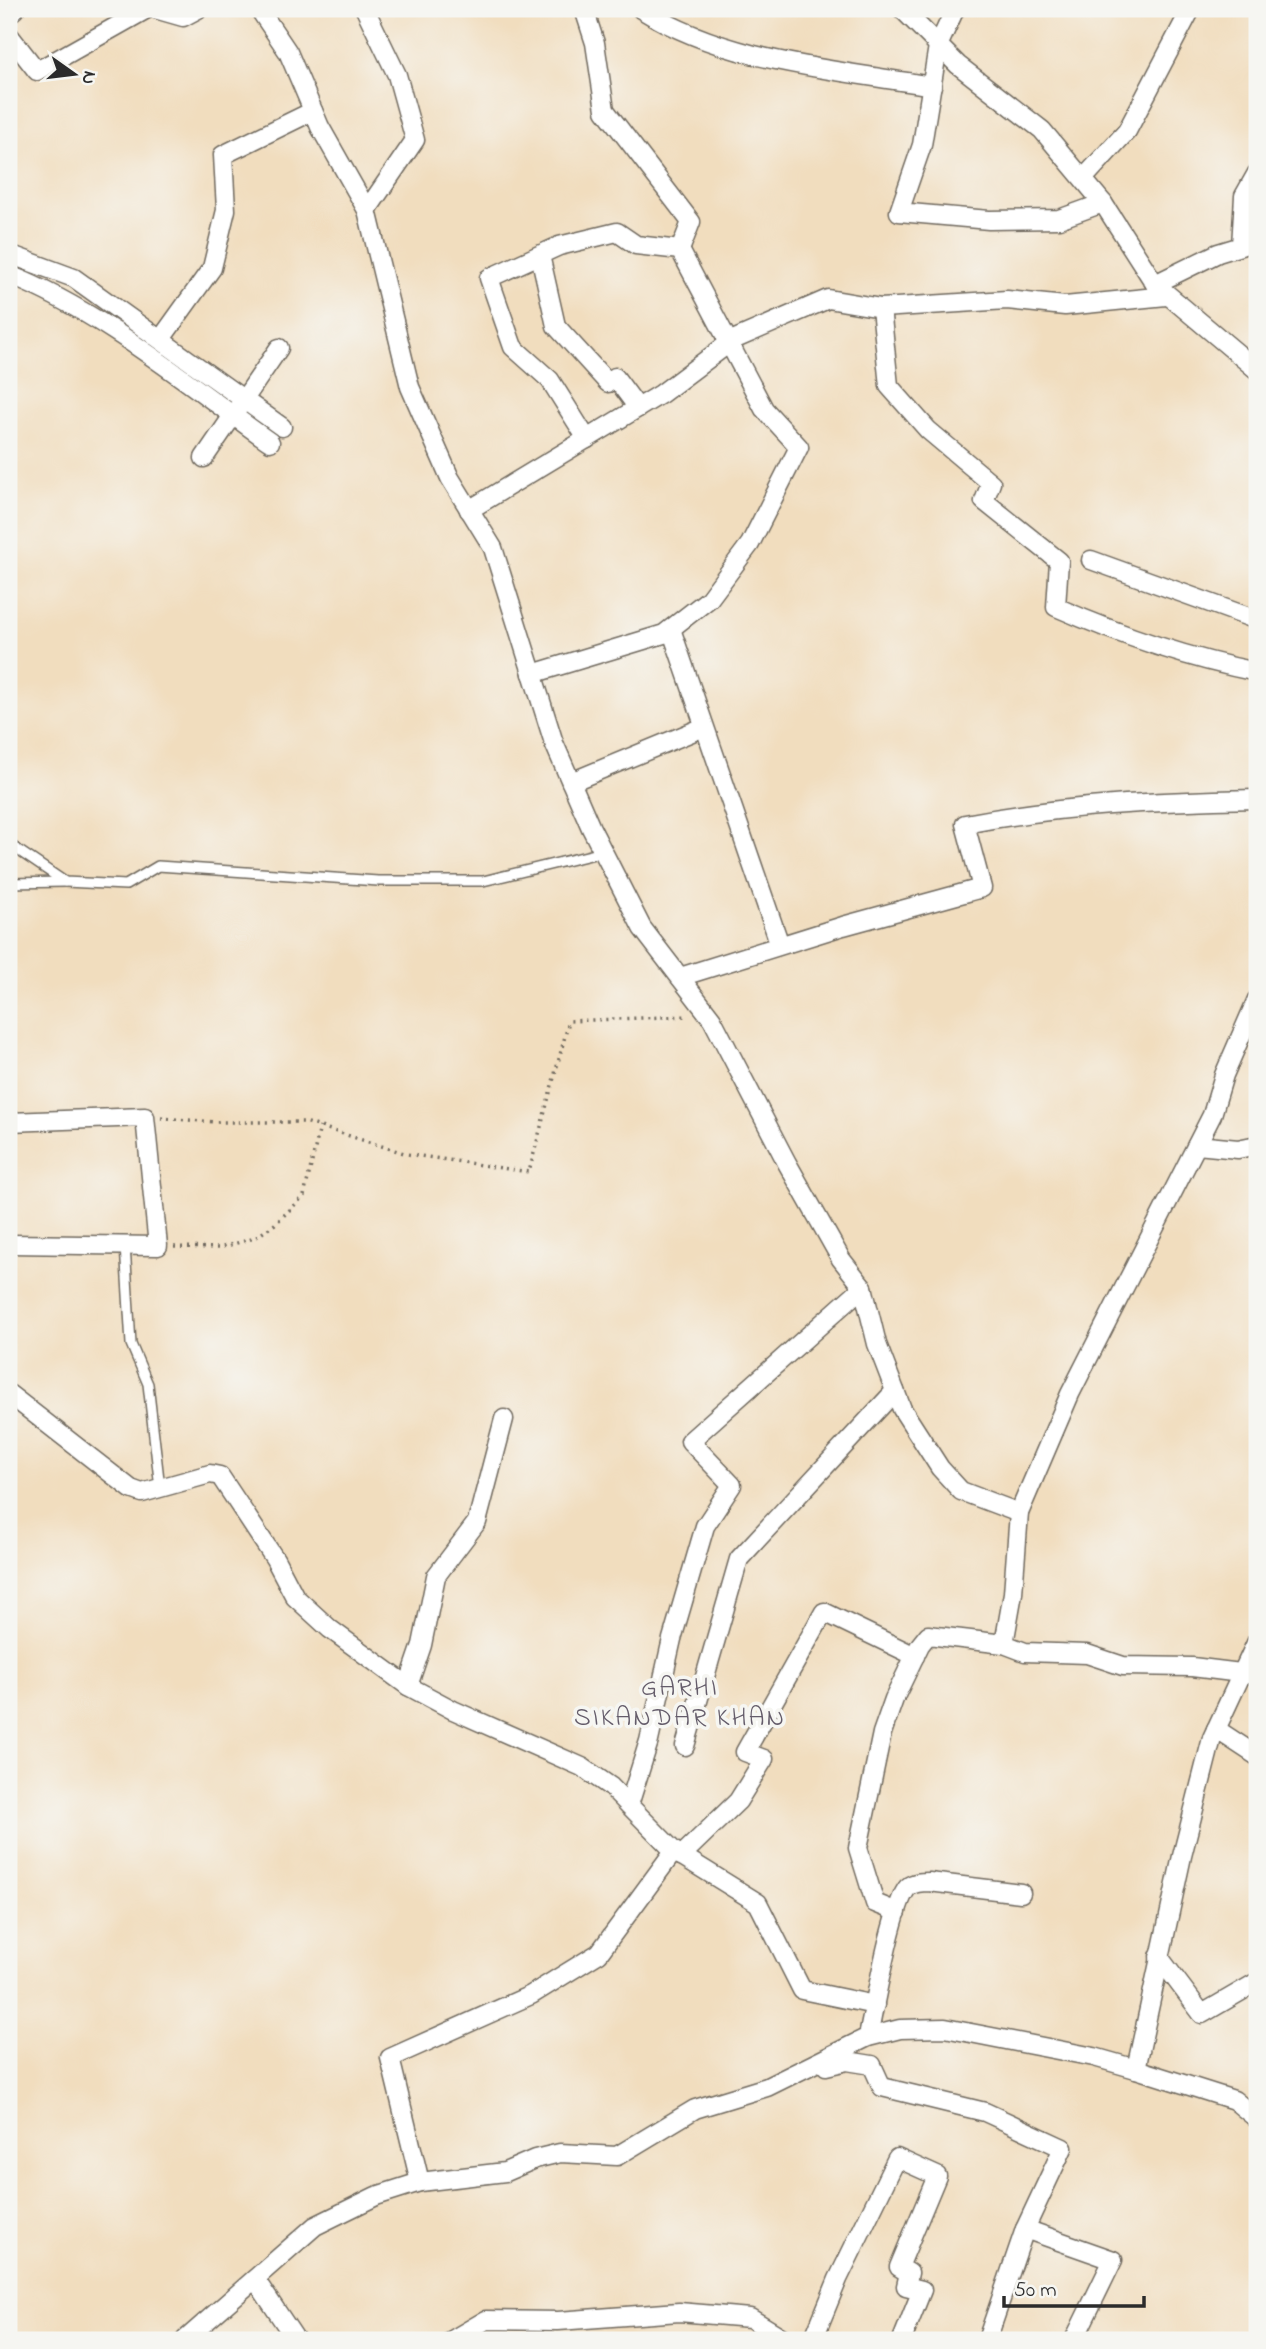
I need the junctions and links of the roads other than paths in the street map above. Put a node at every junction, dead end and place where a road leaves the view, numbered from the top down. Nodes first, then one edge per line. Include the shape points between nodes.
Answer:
1 (15, 9) edge
2 (147, 9) edge
3 (155, 9) edge
4 (198, 9) edge
5 (259, 9) edge
6 (365, 9) edge
7 (584, 9) edge
8 (641, 9) edge
9 (902, 9) edge
10 (955, 9) edge
11 (1191, 9) edge
12 (9, 14) edge
13 (9, 35) edge
14 (938, 46) junction
15 (932, 86) junction
16 (313, 111) junction
17 (1257, 173) edge
18 (1084, 178) junction
19 (1103, 203) junction
20 (367, 210) junction
21 (680, 250) junction
22 (9, 254) edge
23 (540, 255) junction
24 (9, 275) edge
25 (1160, 290) junction
26 (881, 307) junction
27 (160, 339) junction
28 (728, 344) junction
29 (279, 348) dead end
30 (1257, 370) edge
31 (242, 398) junction
32 (638, 408) junction
33 (231, 415) junction
34 (282, 427) dead end
35 (587, 439) junction
36 (270, 442) dead end
37 (204, 458) dead end
38 (469, 510) junction
39 (1091, 560) dead end
40 (1257, 620) edge
41 (671, 629) junction
42 (1257, 672) edge
43 (532, 674) junction
44 (704, 727) junction
45 (571, 782) junction
46 (1257, 799) edge
47 (9, 844) edge
48 (603, 852) junction
49 (65, 882) junction
50 (9, 883) edge
51 (780, 946) junction
52 (680, 977) junction
53 (1257, 999) edge
54 (9, 1122) edge
55 (1197, 1145) junction
56 (1257, 1145) edge
57 (9, 1244) edge
58 (125, 1245) junction
59 (863, 1287) junction
60 (895, 1391) junction
61 (9, 1394) edge
62 (504, 1419) dead end
63 (160, 1488) junction
64 (1019, 1513) junction
65 (1257, 1641) edge
66 (1004, 1644) junction
67 (915, 1656) junction
68 (1250, 1674) edge
69 (408, 1686) junction
70 (1216, 1729) junction
71 (685, 1746) dead end
72 (1257, 1756) edge
73 (629, 1805) junction
74 (678, 1853) junction
75 (1021, 1893) dead end
76 (897, 1912) junction
77 (1159, 1957) junction
78 (1257, 1982) edge
79 (875, 2005) junction
80 (868, 2037) junction
81 (1136, 2069) junction
82 (795, 2073) junction
83 (1257, 2119) edge
84 (419, 2182) junction
85 (1025, 2229) junction
86 (255, 2279) junction
87 (185, 2340) edge
88 (296, 2340) edge
89 (452, 2340) edge
90 (786, 2340) edge
91 (813, 2340) edge
92 (902, 2340) edge
93 (987, 2340) edge
94 (1074, 2340) edge

1 - 12 street
2 - 13 street via 37,71
3 - 4 street via 183,17
5 - 16 street via 288,52
6 - 20 street via 397,75 415,139
7 - 21 street via 606,110 691,222
8 - 15 street via 742,54
9 - 14 street
10 - 14 street
11 - 18 street via 1127,131
14 - 15 street
14 - 18 street via 1042,130
15 - 19 street via 922,145 899,212 989,220 1059,219
16 - 20 street
16 - 27 street via 223,155 226,210 212,268
17 - 25 street via 1244,196 1241,246 1218,253
18 - 19 street
19 - 25 street
20 - 38 street via 410,387
21 - 23 street via 636,245 617,232
21 - 28 street
22 - 27 street via 74,278
23 - 32 street via 556,326 608,383 615,377
23 - 35 street via 489,278 513,346 550,380
24 - 33 street via 147,352
25 - 26 street via 1065,306 1007,300
25 - 30 street
26 - 28 street via 828,299
26 - 42 street via 889,386 928,430 991,483 984,501 1059,561 1056,607 1121,636 1209,663
27 - 31 street
28 - 32 street
28 - 41 street via 764,409 799,447 750,544 709,599
29 - 31 street
31 - 33 street
31 - 34 street
32 - 35 street
33 - 36 street
33 - 37 street
35 - 38 street
38 - 43 street via 493,548
39 - 40 street
41 - 43 street
41 - 44 street
43 - 45 street
44 - 45 street
44 - 51 street
45 - 48 street
46 - 51 street via 1116,802 965,824 982,888
47 - 49 lane
48 - 49 lane via 483,881 378,881 159,866 126,885
48 - 52 street via 642,928
49 - 50 lane
51 - 52 street
52 - 59 street via 709,1015 841,1259
53 - 55 street
54 - 58 street via 145,1117 158,1247
55 - 56 street via 1238,1149
55 - 64 street via 1070,1394
57 - 58 street
58 - 63 lane via 131,1344 148,1384
59 - 60 street
59 - 73 street via 690,1441 732,1485 705,1526
60 - 64 street via 940,1468 961,1491
60 - 71 street via 738,1559
61 - 63 street via 131,1489 142,1493
62 - 69 street via 477,1522 436,1576
63 - 69 street via 219,1476 295,1597
64 - 66 street
65 - 68 street
66 - 67 street via 928,1636
66 - 68 street via 1025,1652 1087,1654 1123,1667 1192,1667
67 - 74 street via 824,1612 745,1752 764,1759 738,1801
67 - 76 street via 883,1733 858,1847 875,1903
68 - 70 street
69 - 73 street via 582,1767
70 - 72 street
70 - 77 street
73 - 74 street
74 - 79 street via 758,1903 802,1990
74 - 84 street via 599,1953 531,1995 390,2058
75 - 76 street via 916,1882 907,1888
76 - 79 street
77 - 78 street via 1202,2014
77 - 81 street
79 - 80 street
80 - 81 street via 900,2029 945,2028
80 - 82 street
81 - 83 street via 1234,2100
82 - 84 street via 767,2087 695,2109 617,2155 561,2153 505,2172
82 - 85 street via 847,2061 872,2065 882,2087 985,2112 1063,2148
84 - 86 street via 376,2196 315,2226
85 - 93 street
85 - 94 street via 1112,2260
86 - 87 street
86 - 88 street
89 - 90 street via 486,2320 558,2321 679,2312 750,2318
91 - 92 street via 897,2158 937,2176 900,2267 909,2273 906,2286 922,2290

